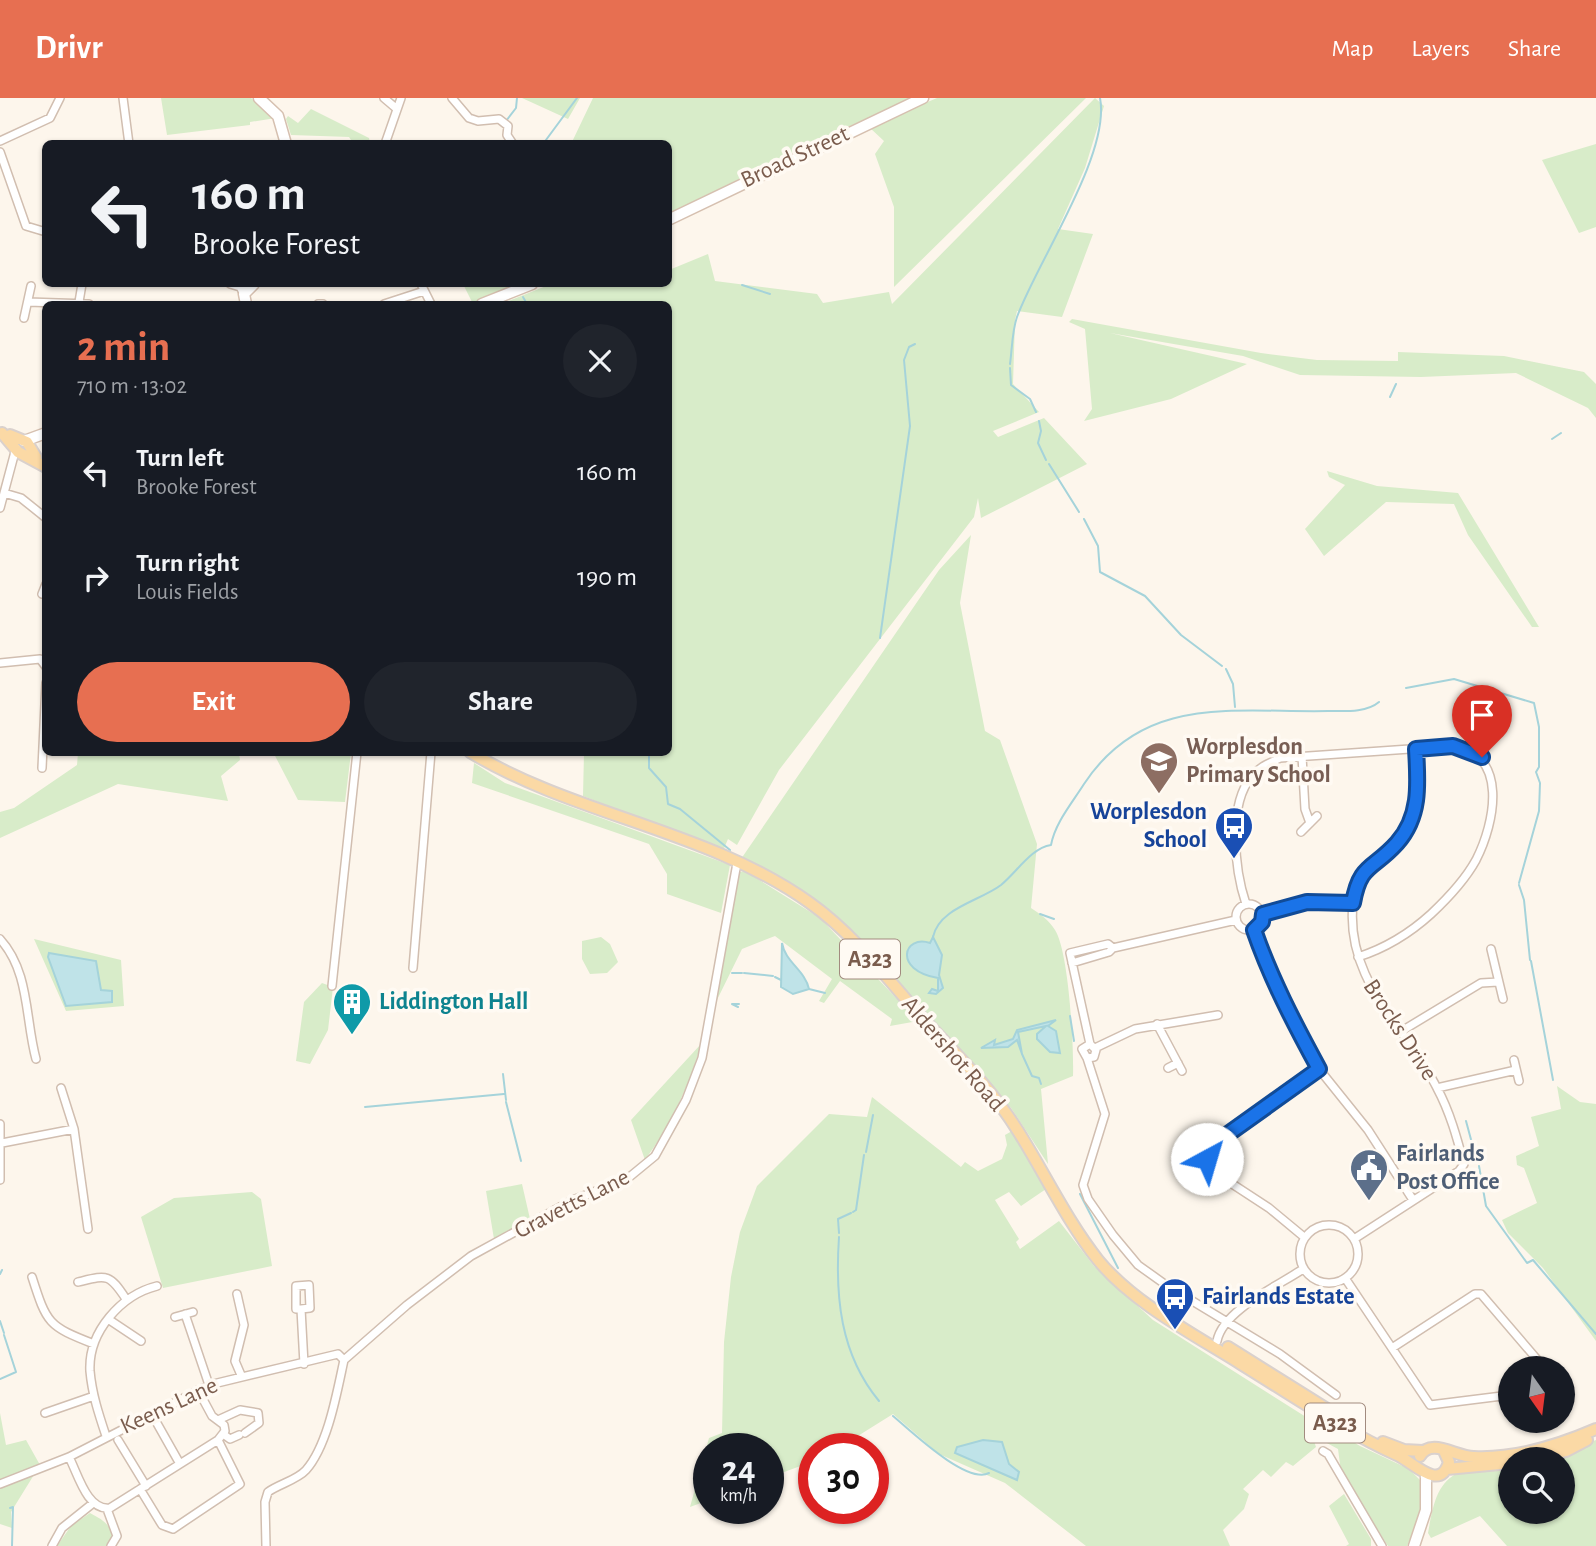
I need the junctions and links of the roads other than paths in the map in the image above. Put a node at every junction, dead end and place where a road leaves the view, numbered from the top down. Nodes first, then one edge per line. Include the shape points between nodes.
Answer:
1 (60, 98) edge
2 (123, 98) edge
3 (259, 98) edge
4 (384, 98) edge
5 (401, 98) edge
6 (452, 98) edge
7 (923, 98) edge
8 (397, 109) junction
9 (128, 140) edge
10 (285, 140) edge
11 (386, 140) edge
12 (511, 140) edge
13 (0, 141) edge
14 (0, 152) edge
15 (672, 218) edge
16 (42, 231) edge
17 (31, 286) dead end
18 (423, 287) edge
19 (523, 287) edge
20 (391, 301) edge
21 (489, 301) edge
22 (28, 302) junction
23 (42, 303) edge
24 (24, 317) dead end
25 (1, 433) edge
26 (41, 434) edge
27 (23, 447) junction
28 (42, 464) edge
29 (4, 492) junction
30 (0, 508) edge
31 (42, 515) edge
32 (42, 662) edge
33 (0, 663) edge
34 (1416, 749) junction
35 (43, 756) edge
36 (357, 756) edge
37 (431, 756) edge
38 (477, 756) edge
39 (1302, 756) junction
40 (42, 768) dead end
41 (1317, 816) dead end
42 (1310, 824) junction
43 (1301, 832) dead end
44 (737, 863) junction
45 (1353, 903) junction
46 (1246, 904) junction
47 (1263, 914) junction
48 (1236, 920) junction
49 (1254, 930) junction
50 (0, 939) edge
51 (1492, 949) dead end
52 (1358, 957) junction
53 (413, 968) dead end
54 (1498, 982) junction
55 (332, 986) dead end
56 (1503, 999) dead end
57 (1157, 1024) junction
58 (1210, 1026) dead end
59 (1400, 1032) junction
60 (1093, 1046) junction
61 (1087, 1058) junction
62 (36, 1059) dead end
63 (1514, 1060) dead end
64 (1178, 1063) junction
65 (1168, 1068) dead end
66 (1319, 1069) junction
67 (1516, 1070) junction
68 (1182, 1071) dead end
69 (1518, 1081) dead end
70 (61, 1088) dead end
71 (1437, 1088) junction
72 (0, 1124) edge
73 (74, 1129) junction
74 (2, 1143) junction
75 (1207, 1152) junction
76 (1209, 1165) junction
77 (0, 1180) edge
78 (1413, 1200) junction
79 (88, 1229) dead end
80 (1304, 1237) junction
81 (1354, 1239) junction
82 (1303, 1269) junction
83 (32, 1277) dead end
84 (1345, 1278) junction
85 (78, 1282) dead end
86 (157, 1286) dead end
87 (237, 1294) dead end
88 (126, 1299) junction
89 (301, 1309) dead end
90 (1158, 1309) junction
91 (193, 1312) dead end
92 (185, 1314) junction
93 (175, 1317) dead end
94 (108, 1319) junction
95 (1226, 1322) junction
96 (141, 1341) dead end
97 (1217, 1341) junction
98 (94, 1344) junction
99 (1392, 1348) junction
100 (1226, 1354) junction
101 (1534, 1356) edge
102 (344, 1360) junction
103 (304, 1364) junction
104 (241, 1375) junction
105 (209, 1385) junction
106 (198, 1390) junction
107 (1336, 1395) dead end
108 (94, 1396) junction
109 (1498, 1396) edge
110 (45, 1413) dead end
111 (154, 1418) dead end
112 (218, 1420) junction
113 (1596, 1429) edge
114 (106, 1436) junction
115 (1596, 1436) edge
116 (220, 1437) junction
117 (118, 1440) dead end
118 (1574, 1447) edge
119 (1323, 1451) dead end
120 (1423, 1451) junction
121 (1444, 1451) junction
122 (69, 1457) junction
123 (180, 1464) junction
124 (1498, 1465) edge
125 (1423, 1471) junction
126 (1443, 1472) junction
127 (0, 1485) edge
128 (143, 1487) junction
129 (1428, 1500) junction
130 (92, 1504) junction
131 (107, 1509) junction
132 (52, 1546) edge
133 (111, 1546) edge
134 (266, 1546) edge
135 (1382, 1546) edge
136 (1414, 1546) edge

1 - 13 street via 50,118
2 - 9 street
3 - 10 street via 278,116
4 - 8 street
5 - 8 street
6 - 12 street via 469,118 499,119 508,126
7 - 15 street, Broad Street
8 - 11 street
14 - 16 street via 26,226
17 - 22 street
18 - 20 street
19 - 21 street
22 - 23 street
22 - 24 street
25 - 27 main road
26 - 27 street
27 - 28 main road
27 - 29 street via 11,463
29 - 30 street
29 - 31 street
32 - 33 street
34 - 39 street
34 - 45 street, Brocks Drive via 1418,795 1410,824 1396,844 1361,874
34 - 52 street via 1453,746 1482,757 1493,786 1486,833 1474,863 1432,913 1399,940
35 - 40 street
36 - 55 street
37 - 53 street
38 - 44 main road, Aldershot Road / A323 via 519,780
39 - 42 street
39 - 46 street via 1265,765 1252,775 1241,796 1236,854
41 - 42 street
42 - 43 street
44 - 90 main road, Aldershot Road / A323 via 810,902 852,939 989,1091 1098,1260
44 - 102 street, Gravetts Lane via 702,1058 688,1096 655,1156 627,1178 573,1200 471,1256
45 - 47 street via 1307,902
45 - 52 street, Brocks Drive
46 - 47 street via 1255,905
46 - 48 street
47 - 49 street
48 - 49 street via 1243,929
48 - 60 street via 1113,948 1072,963
49 - 66 street via 1277,991
50 - 62 street via 26,991
51 - 54 street
52 - 59 street, Brocks Drive via 1373,993
54 - 56 street
54 - 59 street via 1481,984
57 - 58 street via 1214,1015
57 - 60 street
57 - 64 street
59 - 71 street, Brocks Drive
60 - 61 street via 1095,1055
60 - 61 street via 1082,1049
61 - 95 street via 1105,1114 1084,1173 1088,1199 1138,1265
63 - 67 street
64 - 65 street
64 - 68 street
66 - 75 street
66 - 78 street via 1368,1130
67 - 69 street
67 - 71 street
70 - 73 street
71 - 78 street, Brocks Drive via 1464,1164
72 - 74 street
73 - 74 street
73 - 79 street
74 - 77 street
75 - 76 street
75 - 76 street via 1191,1151 1187,1159 1191,1166
76 - 80 street
78 - 81 street
80 - 81 street via 1330,1224 1348,1231
80 - 82 street via 1299,1253
81 - 84 street via 1356,1265
82 - 84 street via 1322,1283
82 - 95 street
83 - 98 street via 49,1322
84 - 99 street
85 - 88 street via 104,1276 114,1280
86 - 88 street
87 - 104 street via 244,1325 235,1361
88 - 94 street
89 - 103 street
90 - 97 main road, Aldershot Road / A323
90 - 100 main road, Aldershot Road / A323
91 - 92 street
92 - 93 street
92 - 105 street
94 - 96 street
94 - 98 street
95 - 97 street
95 - 107 street
97 - 100 main road
97 - 120 main road, Aldershot Road / A323 via 1369,1435 1404,1450
98 - 108 street via 90,1368
99 - 101 street via 1481,1294
99 - 109 street via 1430,1405
100 - 125 main road, Aldershot Road / A323
102 - 103 street, Keens Lane via 338,1354
102 - 134 street via 316,1456 304,1472 268,1492
103 - 104 street, Keens Lane
104 - 105 street, Keens Lane
105 - 106 street, Keens Lane
106 - 112 street
106 - 114 street, Keens Lane
108 - 110 street
108 - 114 street
111 - 123 street
112 - 116 street via 224,1425
112 - 116 street via 240,1410 258,1413 259,1423 242,1434
113 - 121 main road via 1499,1456
114 - 122 street, Keens Lane
115 - 118 main road
116 - 123 street
116 - 128 street via 240,1484 173,1530 162,1525
117 - 128 street
119 - 135 street
120 - 121 main road via 1435,1447
120 - 125 main road via 1419,1460
121 - 126 main road via 1448,1458
122 - 127 street, Keens Lane
122 - 130 street
123 - 128 street
124 - 126 main road
125 - 126 main road
125 - 129 street
126 - 129 street
128 - 131 street
129 - 136 street
130 - 131 street
130 - 132 street via 62,1528
131 - 133 street via 117,1536

